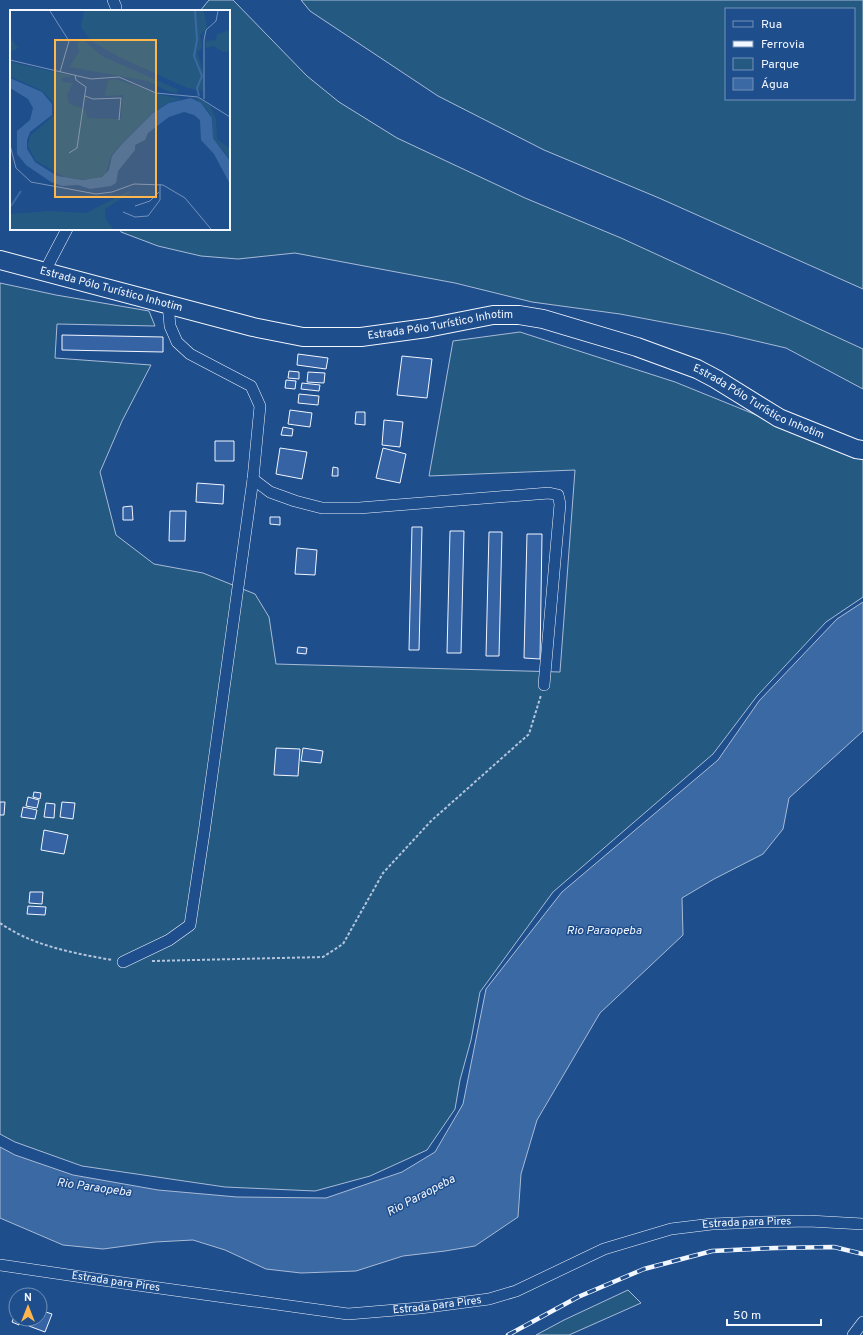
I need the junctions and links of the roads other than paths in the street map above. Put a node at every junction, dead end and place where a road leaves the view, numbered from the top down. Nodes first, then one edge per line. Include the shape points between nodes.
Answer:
1 (113, 0) edge
2 (116, 10) edge
3 (66, 230) edge
4 (0, 260) edge
5 (45, 271) junction
6 (168, 304) junction
7 (863, 450) edge
8 (253, 479) junction
9 (544, 685) road end
10 (123, 962) road end
11 (863, 1224) edge
12 (0, 1265) edge
13 (863, 1322) edge
14 (853, 1335) edge

1 - 2 street
3 - 5 street
4 - 5 main road, Estrada Pólo Turístico Inhotim
5 - 6 main road, Estrada Pólo Turístico Inhotim
6 - 7 main road, Estrada Pólo Turístico Inhotim via 303,338 361,337 493,315 519,315 543,319 637,347 697,369 778,418
6 - 8 street via 170,326 177,342 190,354 251,386 260,406
8 - 9 street via 270,492 322,508 359,508 549,493 558,495 560,504
8 - 10 street via 190,925 168,940
11 - 12 street, Estrada para Pires via 759,1222 671,1229 604,1249 516,1292 489,1299 348,1314
13 - 14 street

